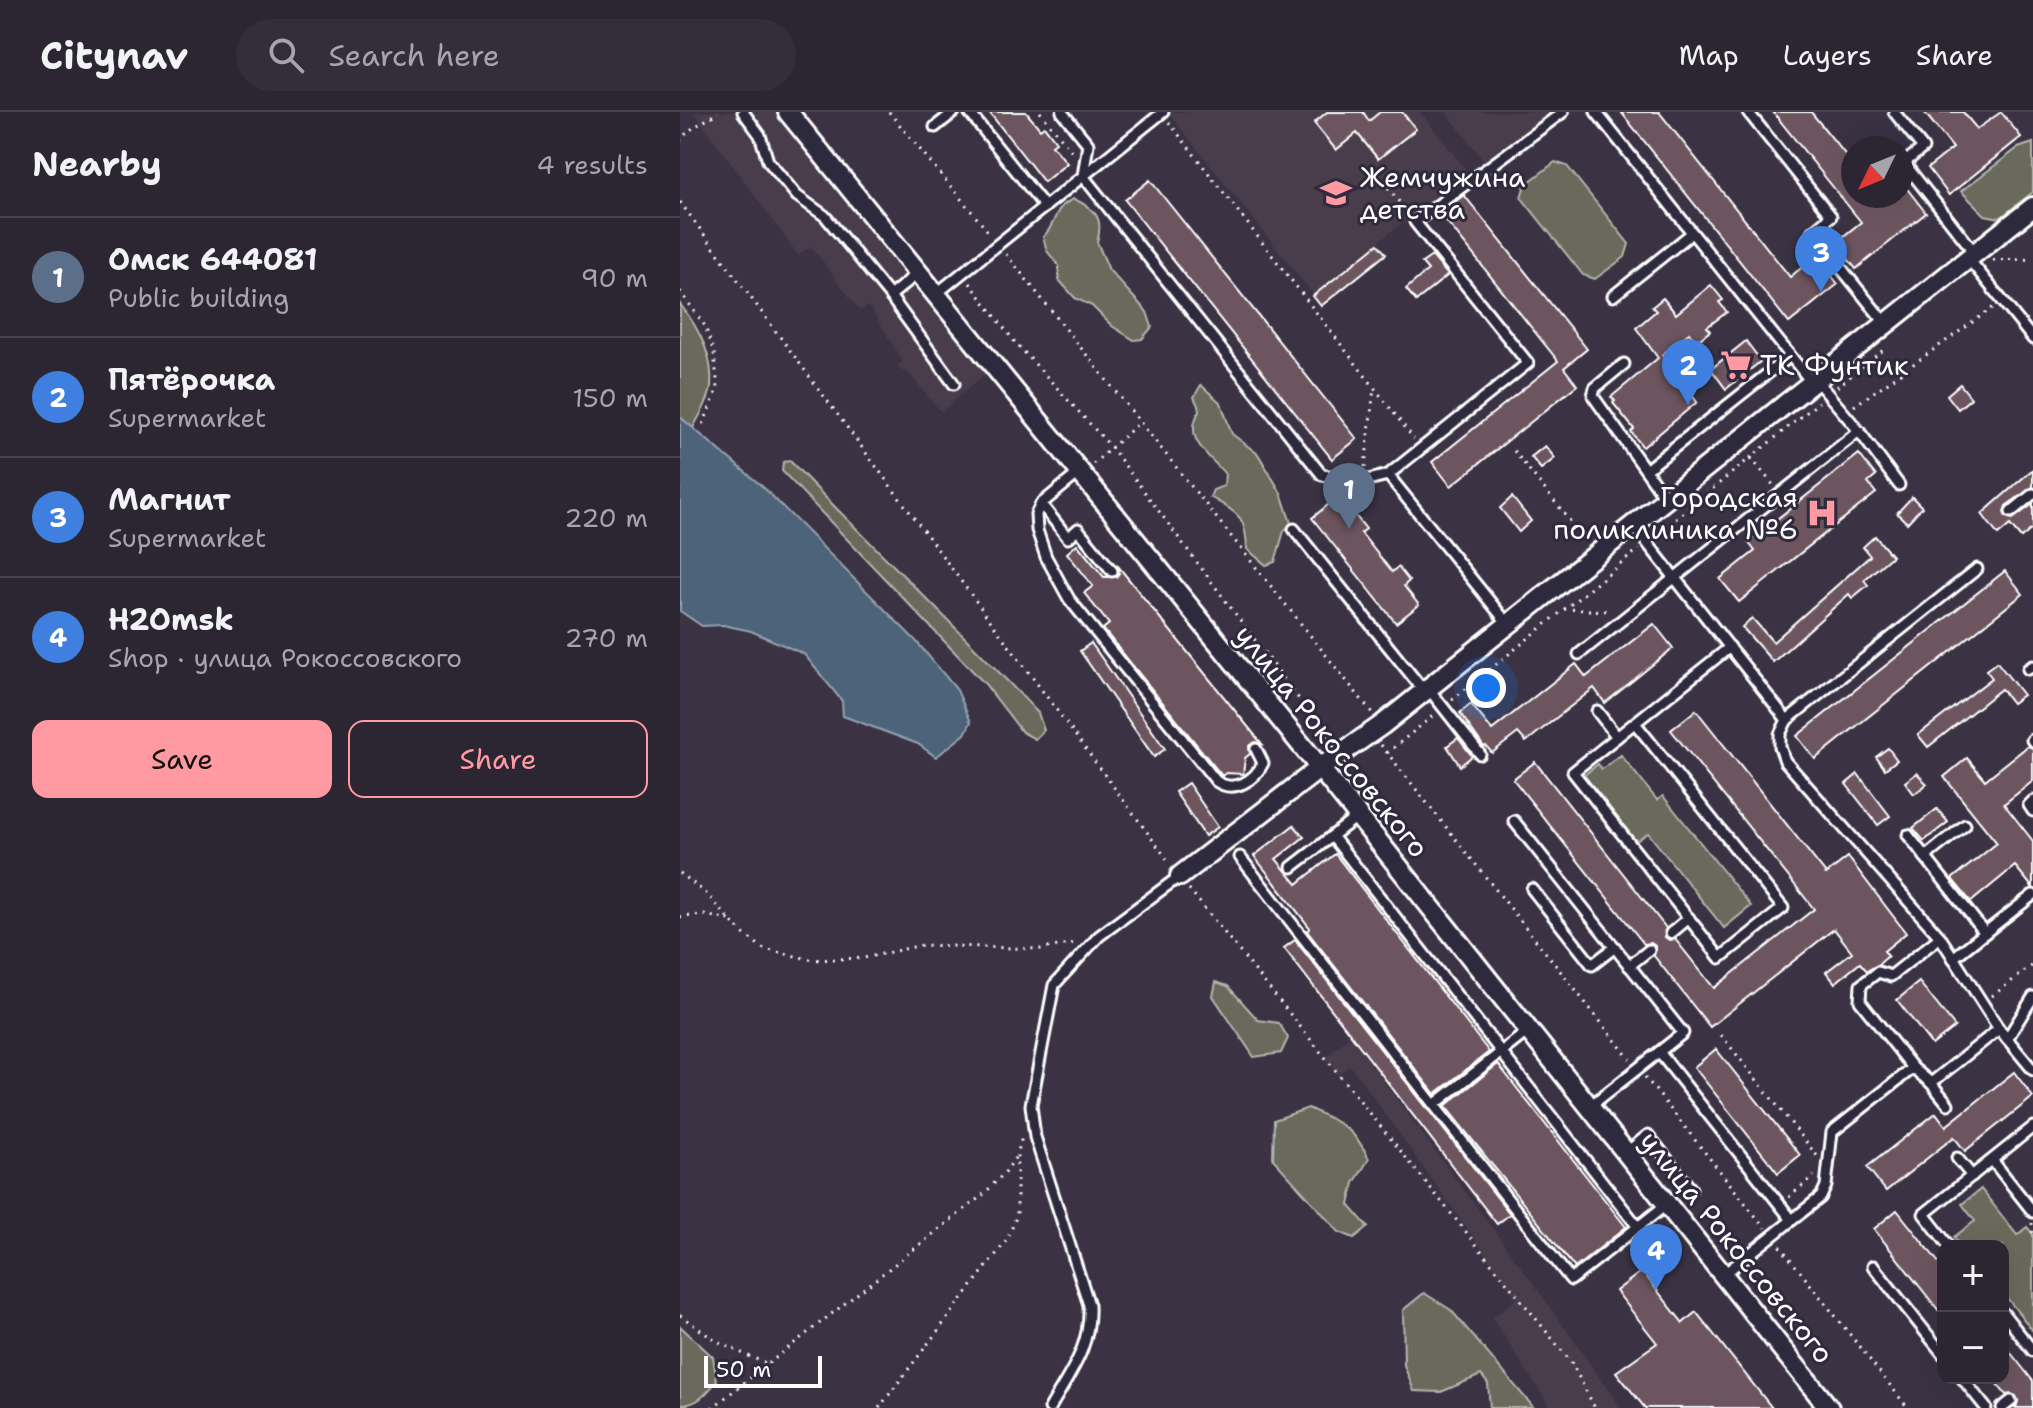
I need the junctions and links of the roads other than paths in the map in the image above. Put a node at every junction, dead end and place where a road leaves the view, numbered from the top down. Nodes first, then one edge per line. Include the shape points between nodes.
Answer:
1 (743, 112) edge
2 (788, 112) edge
3 (954, 112) edge
4 (969, 112) edge
5 (1062, 112) edge
6 (1163, 112) edge
7 (1563, 112) edge
8 (1596, 112) edge
9 (1748, 112) edge
10 (1894, 112) edge
11 (935, 127) dead end
12 (1083, 176) junction
13 (1045, 207) junction
14 (2033, 207) edge
15 (1692, 233) junction
16 (1974, 261) junction
17 (918, 273) junction
18 (936, 294) junction
19 (890, 296) junction
20 (1613, 296) dead end
21 (1886, 324) junction
22 (2033, 339) edge
23 (1790, 356) junction
24 (1624, 364) dead end
25 (1814, 381) junction
26 (954, 384) dead end
27 (1859, 431) junction
28 (1647, 469) junction
29 (1080, 473) junction
30 (1388, 475) junction
31 (1899, 485) dead end
32 (2033, 494) edge
33 (1666, 499) junction
34 (1041, 504) junction
35 (2011, 512) dead end
36 (1633, 525) junction
37 (1294, 529) dead end
38 (1977, 569) dead end
39 (1112, 571) dead end
40 (1675, 578) junction
41 (1508, 624) junction
42 (1730, 647) junction
43 (1579, 654) dead end
44 (1426, 690) junction
45 (1597, 711) dead end
46 (1787, 720) junction
47 (1635, 723) junction
48 (1617, 737) junction
49 (1256, 749) dead end
50 (1480, 754) dead end
51 (1320, 768) junction
52 (2033, 801) edge
53 (2033, 811) edge
54 (1358, 816) junction
55 (1514, 821) dead end
56 (1965, 825) dead end
57 (1908, 835) dead end
58 (1332, 836) junction
59 (1240, 857) dead end
60 (1925, 857) junction
61 (1292, 867) dead end
62 (1180, 876) joint
63 (1532, 889) dead end
64 (2033, 895) edge
65 (1689, 918) junction
66 (1671, 933) dead end
67 (1985, 933) junction
68 (1940, 937) junction
69 (1615, 947) junction
70 (1649, 950) dead end
71 (1953, 958) junction
72 (1629, 966) junction
73 (2033, 997) edge
74 (1999, 1029) junction
75 (1528, 1031) junction
76 (2007, 1039) junction
77 (1501, 1052) junction
78 (1659, 1052) junction
79 (1913, 1068) junction
80 (2033, 1070) edge
81 (1931, 1083) junction
82 (1948, 1104) dead end
83 (1434, 1105) junction
84 (1589, 1107) junction
85 (2033, 1127) edge
86 (1626, 1153) junction
87 (1957, 1158) dead end
88 (1992, 1160) junction
89 (1972, 1176) junction
90 (1691, 1189) dead end
91 (1667, 1204) junction
92 (2033, 1212) edge
93 (1792, 1220) junction
94 (1638, 1227) junction
95 (1944, 1240) edge
96 (1873, 1266) dead end
97 (1723, 1275) junction
98 (2009, 1321) edge
99 (1937, 1346) edge
100 (2033, 1351) edge
101 (1967, 1384) edge
102 (1050, 1408) edge
103 (1829, 1408) edge
104 (1986, 1408) edge

1 - 19 lane via 760,135 768,161 797,196 825,216
2 - 17 street, улица Рокоссовского
3 - 11 lane
4 - 13 lane
5 - 12 lane via 1088,144
6 - 12 lane
7 - 30 lane via 1415,222 1528,363
8 - 15 lane
9 - 21 lane via 1831,216 1812,232
10 - 16 lane via 1923,148 1904,163
12 - 13 lane
12 - 30 lane via 1322,475 1364,481
13 - 18 lane
14 - 16 street
15 - 20 lane
15 - 23 lane
16 - 21 street
16 - 22 lane
17 - 18 street, улица Рокоссовского
17 - 19 lane
18 - 29 street, улица Рокоссовского
19 - 26 lane
21 - 25 street
23 - 25 lane
23 - 28 lane
24 - 28 lane via 1595,388 1593,396
25 - 27 lane
25 - 33 street
27 - 31 lane
27 - 40 lane
28 - 33 lane
29 - 34 lane
29 - 51 street, улица Рокоссовского
30 - 41 lane
32 - 35 lane
33 - 36 street
34 - 39 lane via 1068,538 1078,529
34 - 49 lane via 1037,530 1069,599 1216,781 1230,787 1247,782 1263,763
36 - 40 lane
36 - 41 street
37 - 44 lane
38 - 46 lane
40 - 42 lane
40 - 43 lane
41 - 44 street
42 - 46 lane
42 - 47 lane
44 - 50 lane
44 - 51 street
45 - 48 lane
46 - 68 lane via 1780,734 1785,761
47 - 48 lane
47 - 65 lane via 1783,908 1720,958
48 - 65 lane via 1573,772
51 - 54 street, улица Рокоссовского
51 - 62 street
52 - 53 lane
54 - 58 lane
54 - 75 street, улица Рокоссовского
55 - 69 lane
56 - 60 lane
57 - 60 lane
58 - 61 lane
58 - 77 lane
59 - 83 lane
60 - 67 lane
62 - 102 lane via 1099,936 1054,985 1031,1105 1035,1137 1089,1305 1087,1340
63 - 69 lane via 1592,965
64 - 67 lane
65 - 66 lane
67 - 71 lane
68 - 71 lane
68 - 79 lane via 1891,976 1878,972 1861,985 1860,1001
69 - 72 lane
70 - 72 lane
71 - 74 lane
72 - 78 lane via 1683,1033
73 - 76 lane
74 - 76 lane
74 - 81 lane
75 - 77 lane
75 - 84 street, улица Рокоссовского
76 - 80 lane
77 - 83 lane
77 - 94 lane
78 - 84 lane
78 - 93 lane
79 - 81 lane
79 - 93 lane via 1832,1132 1826,1186 1821,1197
81 - 82 lane
83 - 94 lane via 1571,1280
84 - 86 street, улица Рокоссовского
85 - 88 lane
86 - 90 lane via 1648,1135
86 - 91 street, улица Рокоссовского
87 - 89 lane
88 - 89 lane
88 - 92 lane
89 - 95 lane via 1924,1214
91 - 94 lane
91 - 97 street, улица Рокоссовского
93 - 97 lane
96 - 99 lane
97 - 103 street, улица Рокоссовского
98 - 100 lane
101 - 104 lane

